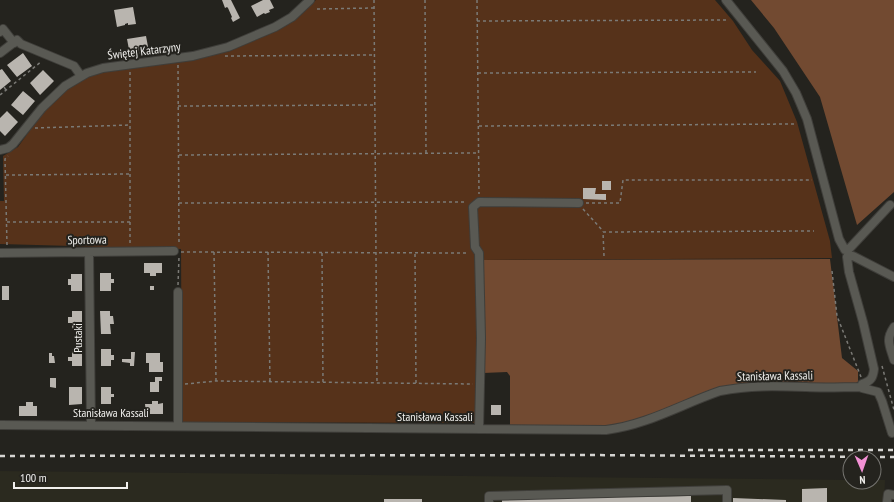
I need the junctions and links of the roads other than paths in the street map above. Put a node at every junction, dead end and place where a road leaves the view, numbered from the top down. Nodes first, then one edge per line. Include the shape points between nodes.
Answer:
1 (310, 0) edge
2 (726, 0) edge
3 (0, 32) edge
4 (14, 43) junction
5 (0, 53) edge
6 (81, 76) junction
7 (0, 150) edge
8 (579, 203) dead end
9 (890, 205) dead end
10 (176, 251) road end
11 (89, 252) junction
12 (0, 253) edge
13 (849, 253) junction
14 (894, 277) edge
15 (178, 292) road end
16 (894, 327) edge
17 (894, 360) edge
18 (862, 385) junction
19 (0, 425) edge
20 (91, 425) junction
21 (178, 426) junction
22 (479, 429) junction
23 (892, 433) dead end
24 (894, 495) edge
25 (489, 499) edge
26 (727, 502) edge
27 (887, 502) edge

1 - 6 street, Świętej Katarzyny via 292,17 275,27 228,47 193,56 103,68
2 - 13 street via 784,71 796,93 807,119 839,239
3 - 4 street via 4,29
4 - 5 street
4 - 6 street via 17,40 74,66
6 - 7 street, Świętej Katarzyny via 64,86 42,108 13,144
8 - 22 street via 479,199 473,207 475,247 479,253
9 - 13 street
10 - 11 street, Sportowa
11 - 12 street, Sportowa
11 - 20 street, Pustaki
13 - 14 street
13 - 18 street via 848,272 874,369 870,382
15 - 21 street
16 - 17 street via 889,336
18 - 22 street, Stanisława Kassali via 780,385 720,390 639,424 606,430
18 - 23 street via 862,388 878,392
19 - 20 street, Stanisława Kassali
20 - 21 street, Stanisława Kassali
21 - 22 street, Stanisława Kassali
24 - 27 street via 888,494
25 - 26 street via 727,490

